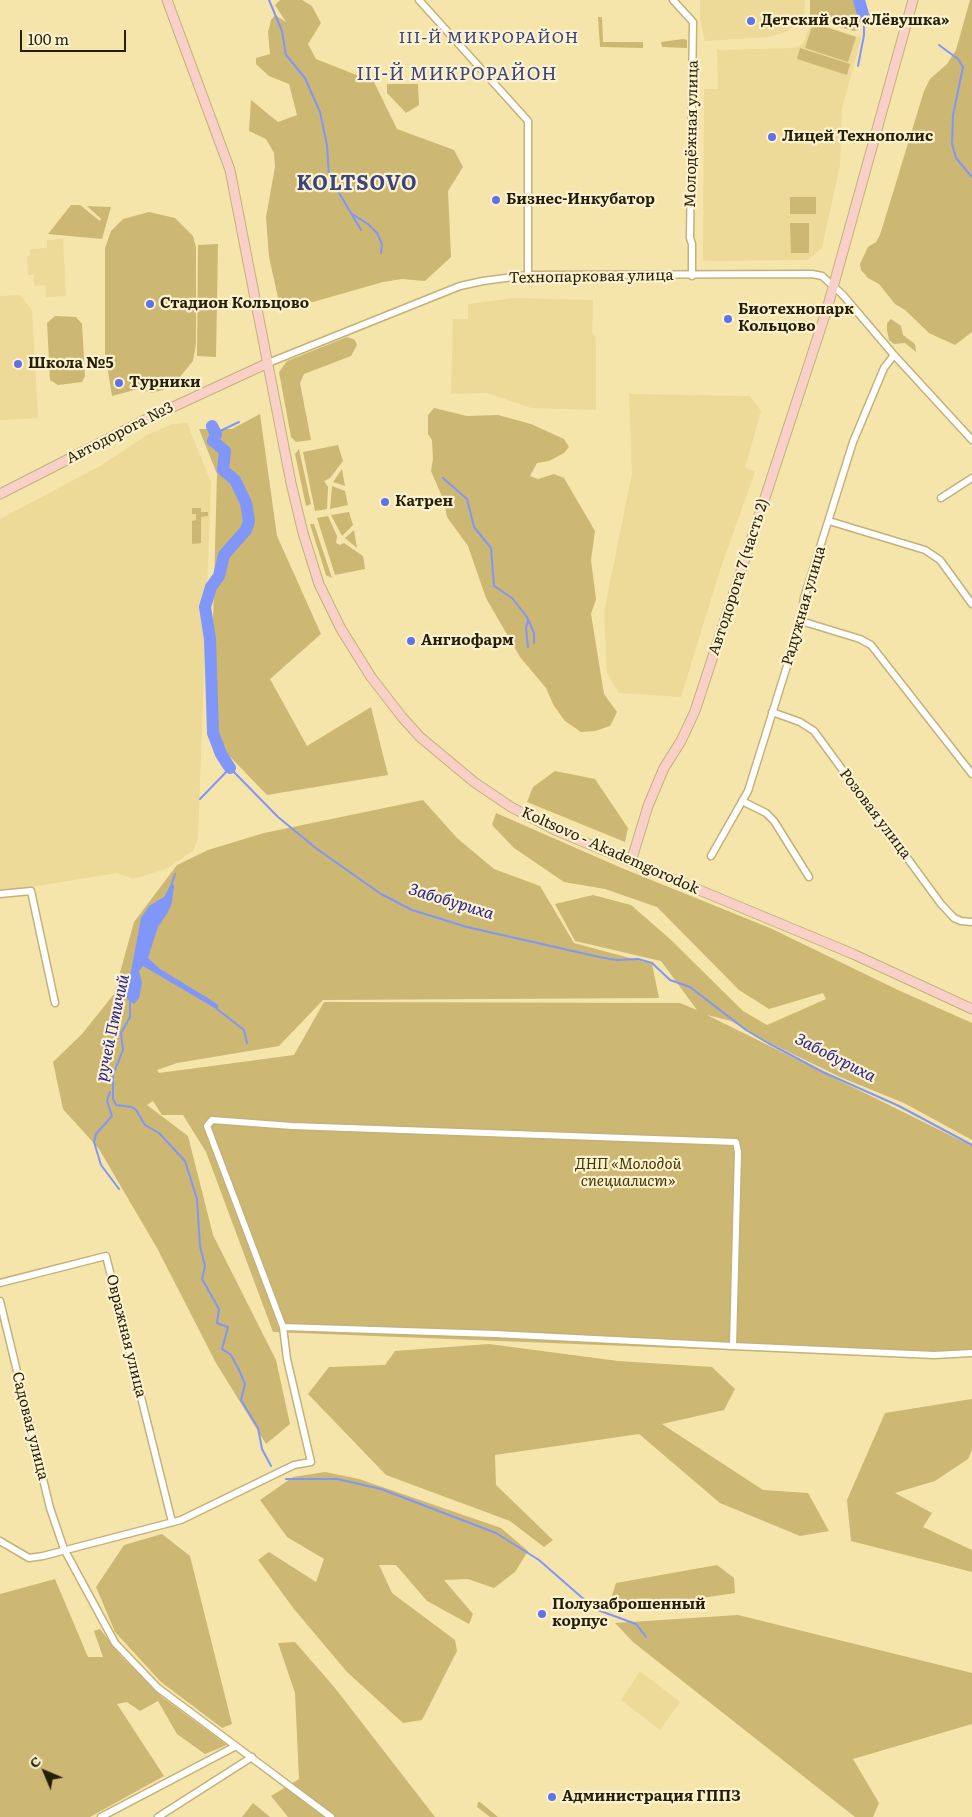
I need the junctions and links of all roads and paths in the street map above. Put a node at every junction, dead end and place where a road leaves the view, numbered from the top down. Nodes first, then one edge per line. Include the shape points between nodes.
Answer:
1 (167, 0) edge
2 (420, 0) edge
3 (673, 0) edge
4 (913, 0) edge
5 (528, 275) junction
6 (692, 276) junction
7 (834, 286) junction
8 (894, 355) junction
9 (268, 363) junction
10 (972, 440) edge
11 (972, 478) edge
12 (0, 494) edge
13 (941, 498) dead end
14 (829, 521) junction
15 (972, 604) edge
16 (801, 621) junction
17 (772, 712) junction
18 (972, 774) edge
19 (742, 801) junction
20 (711, 856) dead end
21 (631, 862) junction
22 (809, 877) dead end
23 (0, 894) edge
24 (972, 922) edge
25 (55, 1002) dead end
26 (972, 1009) edge
27 (0, 1284) edge
28 (0, 1301) edge
29 (283, 1328) junction
30 (733, 1346) junction
31 (972, 1353) edge
32 (172, 1522) junction
33 (0, 1541) edge
34 (64, 1549) junction
35 (236, 1746) junction
36 (252, 1757) junction
37 (101, 1817) edge
38 (158, 1817) edge
39 (331, 1817) edge

1 - 9 main road, Koltsovo - Akademgorodok via 230,170
2 - 5 street via 528,121
3 - 6 street, Молодёжная улица via 693,22
4 - 7 main road, Автодорога 7 (часть 2)
5 - 6 street, Технопарковая улица
5 - 9 street, Технопарковая улица via 460,286
6 - 7 street, Технопарковая улица via 812,274 822,276
7 - 8 street, Технопарковая улица
7 - 21 main road, Автодорога 7 (часть 2) via 695,711 681,742 664,768 648,806
8 - 10 street, Технопарковая улица
8 - 14 street, Радужная улица via 884,368 862,419
9 - 12 main road, Автодорога №3 via 147,419
9 - 21 main road, Koltsovo - Akademgorodok via 291,483 319,584 341,629 371,677 420,737 491,794 555,830
11 - 13 street
14 - 15 street via 925,550 940,560
14 - 16 street, Радужная улица via 804,598
16 - 17 street, Радужная улица
16 - 18 street via 871,645
17 - 19 street, Радужная улица
17 - 24 street, Розовая улица via 814,731 941,904 954,918
19 - 20 street, Радужная улица
19 - 22 street via 766,813 774,821
21 - 26 main road, Koltsovo - Akademgorodok via 853,954
23 - 25 street via 31,891
27 - 32 street, Овражная улица via 106,1256
28 - 34 street, Садовая улица via 50,1508
29 - 30 street
29 - 30 street via 207,1126 212,1120 292,1126 736,1142
29 - 32 street via 311,1462 294,1465
30 - 31 street via 934,1355
32 - 34 street
33 - 34 street via 29,1558
34 - 35 street, Садовая улица via 115,1643 158,1688
35 - 36 street, Садовая улица
35 - 37 street
36 - 38 street
36 - 39 street, Садовая улица

